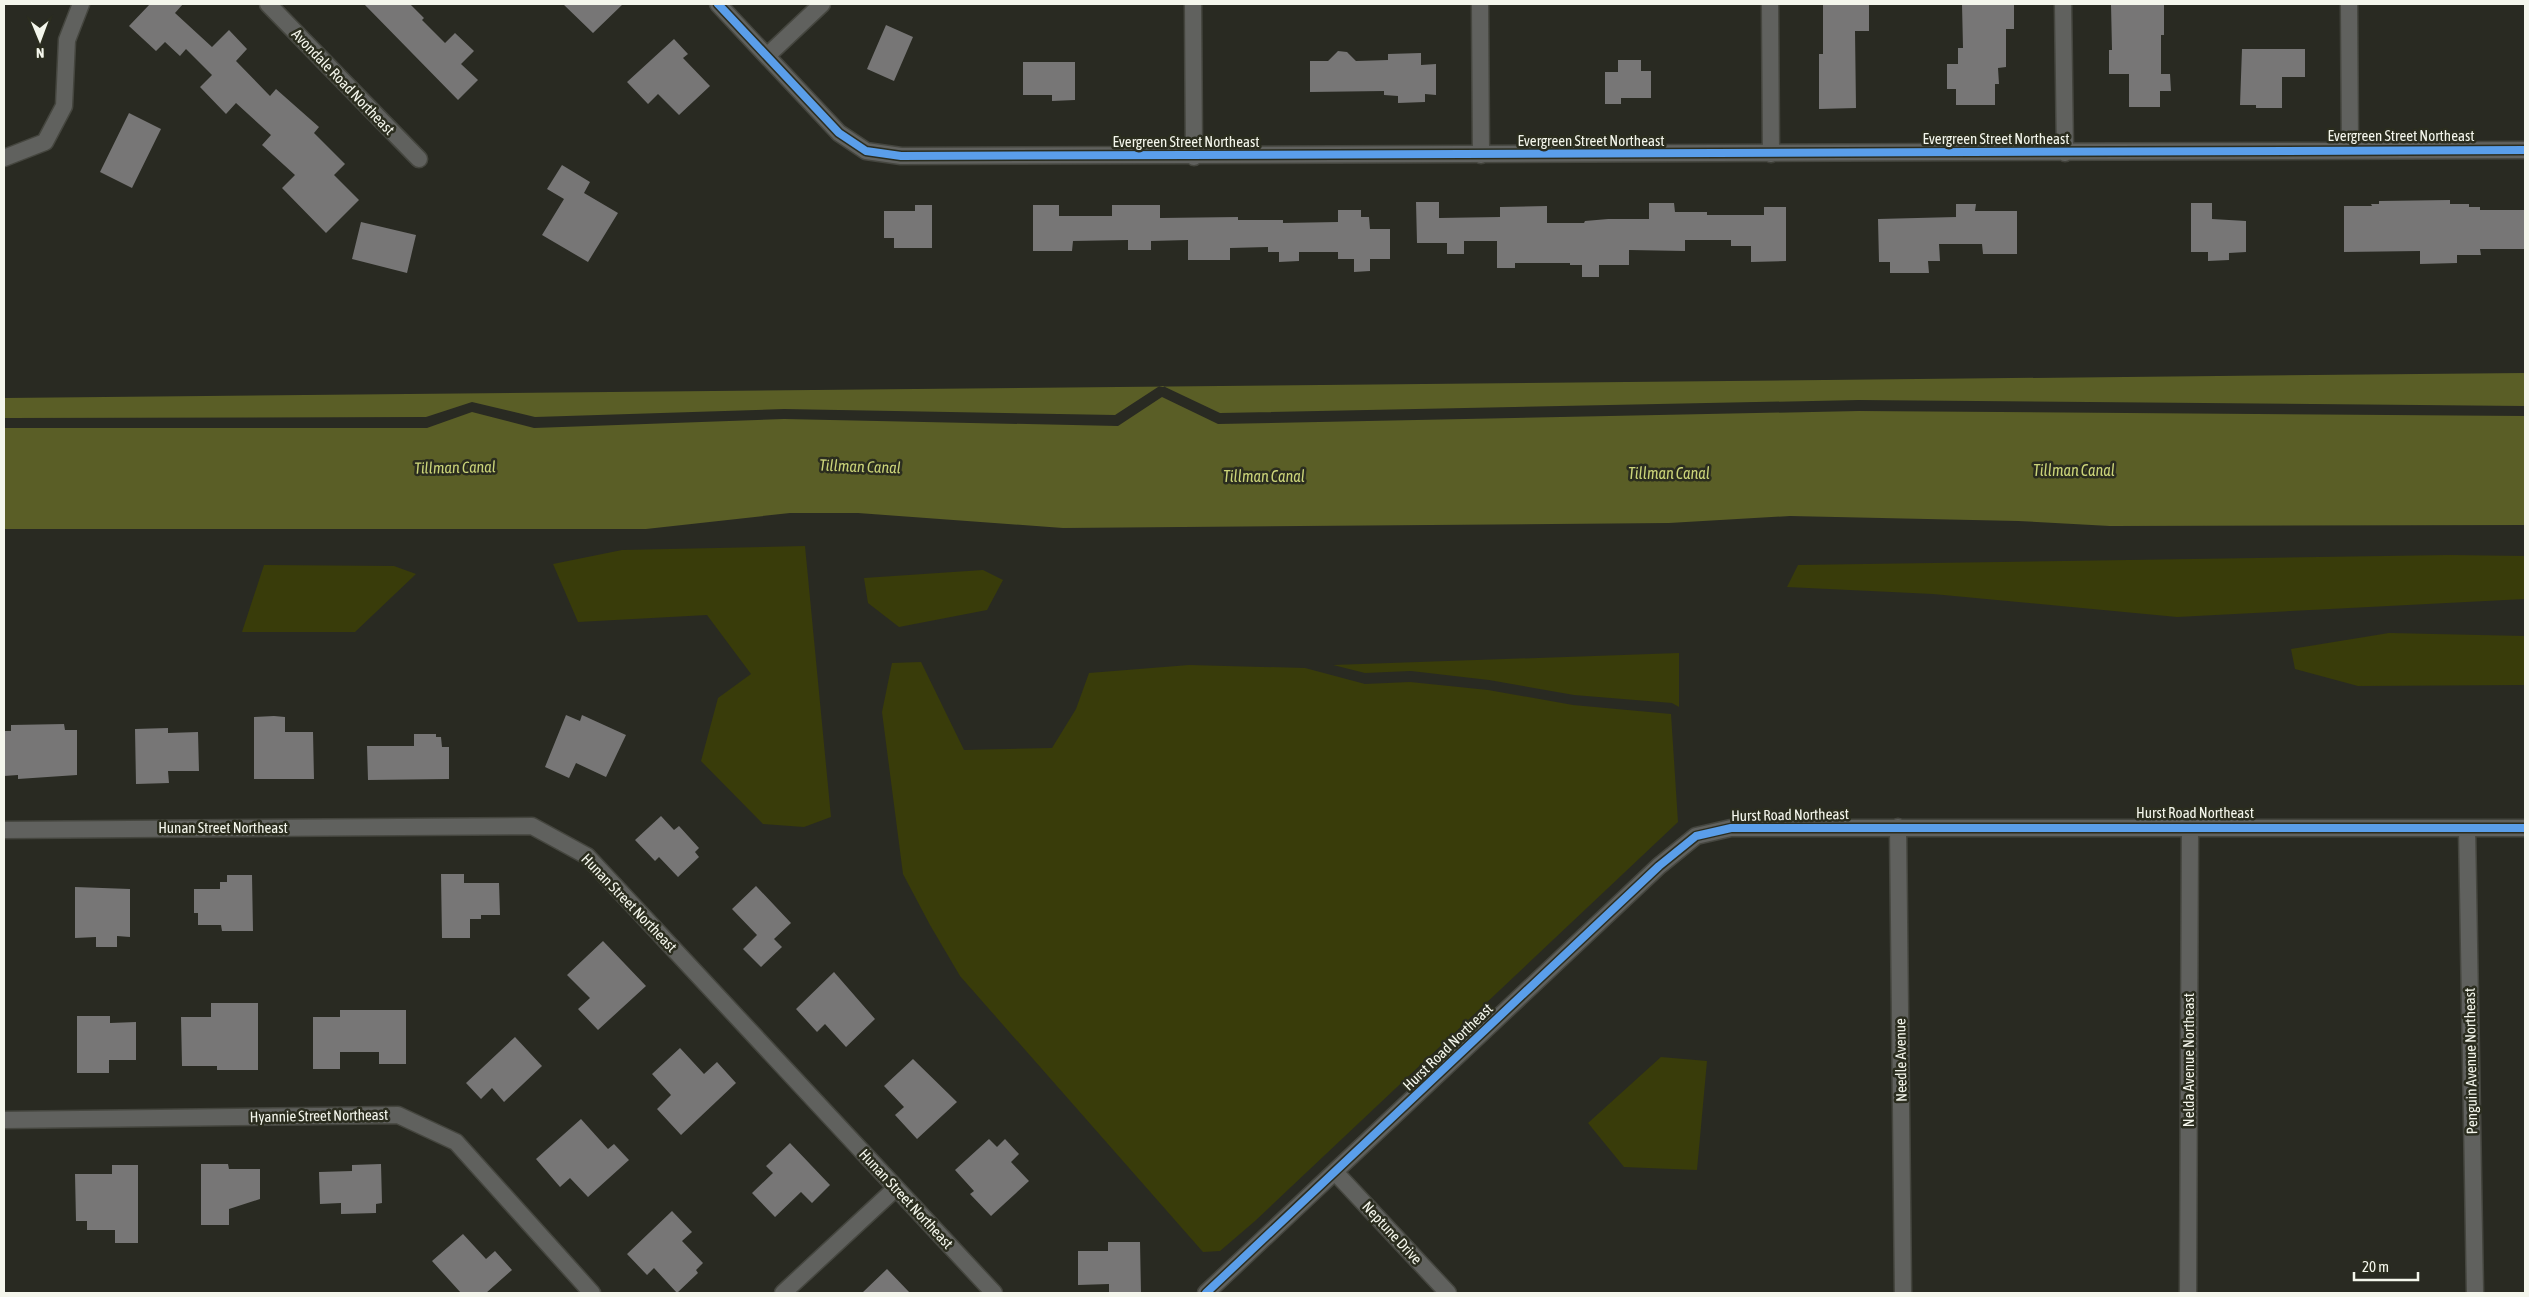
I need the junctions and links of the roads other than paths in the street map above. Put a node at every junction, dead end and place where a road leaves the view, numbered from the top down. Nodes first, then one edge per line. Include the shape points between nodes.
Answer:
1 (82, 4) edge
2 (268, 4) edge
3 (718, 4) edge
4 (822, 4) edge
5 (1194, 4) edge
6 (1480, 4) edge
7 (1770, 4) edge
8 (2063, 4) edge
9 (2349, 4) edge
10 (768, 55) junction
11 (2350, 150) junction
12 (2525, 150) edge
13 (2065, 153) junction
14 (1771, 154) junction
15 (1480, 155) junction
16 (1194, 157) junction
17 (4, 158) edge
18 (419, 159) dead end
19 (2190, 827) junction
20 (1898, 828) junction
21 (2467, 828) junction
22 (2525, 828) edge
23 (4, 830) edge
24 (4, 1120) edge
25 (1336, 1172) junction
26 (896, 1188) junction
27 (592, 1293) edge
28 (784, 1293) edge
29 (994, 1293) edge
30 (1206, 1293) edge
31 (1448, 1293) edge
32 (1903, 1293) edge
33 (2188, 1293) edge
34 (2475, 1293) edge

1 - 17 street via 68,40 64,106 45,142
2 - 18 street, Avondale Road Northeast
3 - 10 street, Evergreen Street Northeast
4 - 10 street
5 - 16 street
6 - 15 street
7 - 14 street
8 - 13 street
9 - 11 street
10 - 16 street, Evergreen Street Northeast via 839,133 866,151 901,156
11 - 12 street, Evergreen Street Northeast
11 - 13 street, Evergreen Street Northeast
13 - 14 street, Evergreen Street Northeast
14 - 15 street, Evergreen Street Northeast
15 - 16 street, Evergreen Street Northeast
19 - 20 street, Hurst Road Northeast
19 - 21 street, Hurst Road Northeast
19 - 33 street, Nelda Avenue Northeast
20 - 25 street, Hurst Road Northeast via 1731,828 1696,836 1652,872
20 - 32 street, Needle Avenue
21 - 22 street, Hurst Road Northeast
21 - 34 street, Penguin Avenue Northeast
23 - 26 street, Hunan Street Northeast via 532,826 587,856
24 - 27 street, Hyannie Street Northeast via 398,1115 456,1142
25 - 30 street, Hurst Road Northeast
25 - 31 street, Neptune Drive
26 - 28 street
26 - 29 street, Hunan Street Northeast

